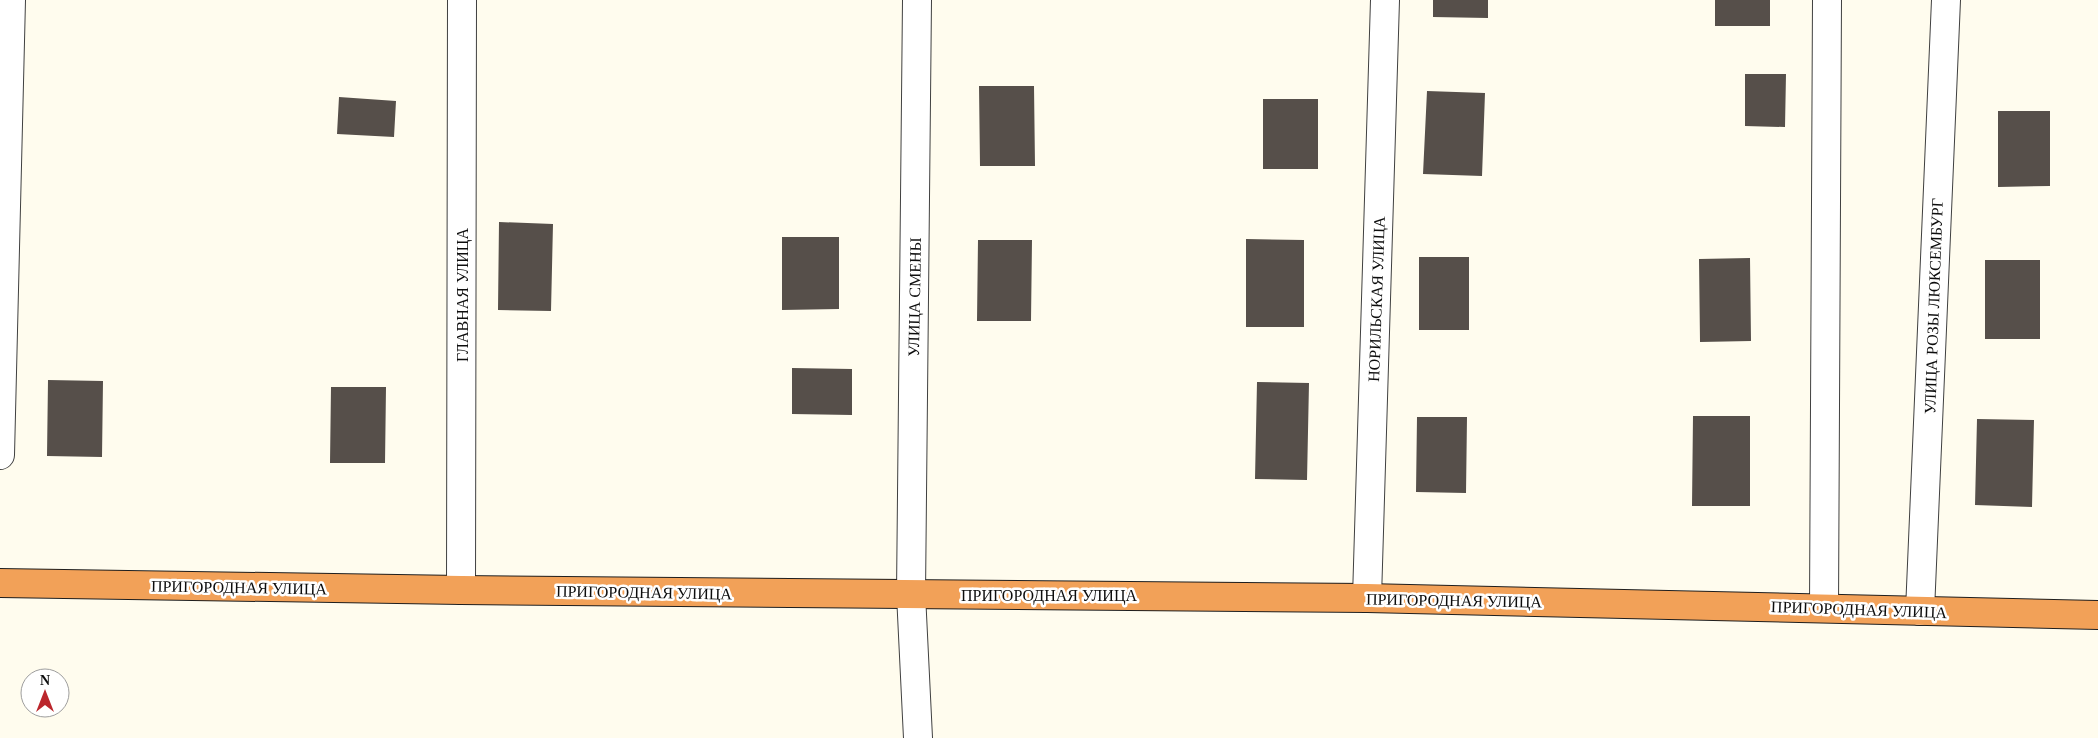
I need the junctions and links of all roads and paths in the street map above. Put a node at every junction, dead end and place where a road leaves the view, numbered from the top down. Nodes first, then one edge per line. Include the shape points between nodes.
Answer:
1 (11, 0) edge
2 (462, 0) edge
3 (917, 0) edge
4 (1385, 0) edge
5 (1827, 0) edge
6 (1946, 0) edge
7 (0, 455) edge
8 (0, 583) edge
9 (462, 590) junction
10 (911, 594) junction
11 (1367, 598) junction
12 (1824, 608) junction
13 (1920, 611) junction
14 (2098, 615) edge
15 (918, 738) edge

1 - 7 street
2 - 9 street, ГЛАВНАЯ УЛИЦА
3 - 10 street, УЛИЦА СМЕНЫ
4 - 11 street, НОРИЛЬСКАЯ УЛИЦА
5 - 12 street
6 - 13 street, УЛИЦА РОЗЫ ЛЮКСЕМБУРГ
8 - 9 highway, ПРИГОРОДНАЯ УЛИЦА
9 - 10 highway, ПРИГОРОДНАЯ УЛИЦА
10 - 11 highway, ПРИГОРОДНАЯ УЛИЦА
10 - 15 street, УЛИЦА СМЕНЫ
11 - 12 highway, ПРИГОРОДНАЯ УЛИЦА
12 - 13 highway, ПРИГОРОДНАЯ УЛИЦА
13 - 14 highway, ПРИГОРОДНАЯ УЛИЦА

